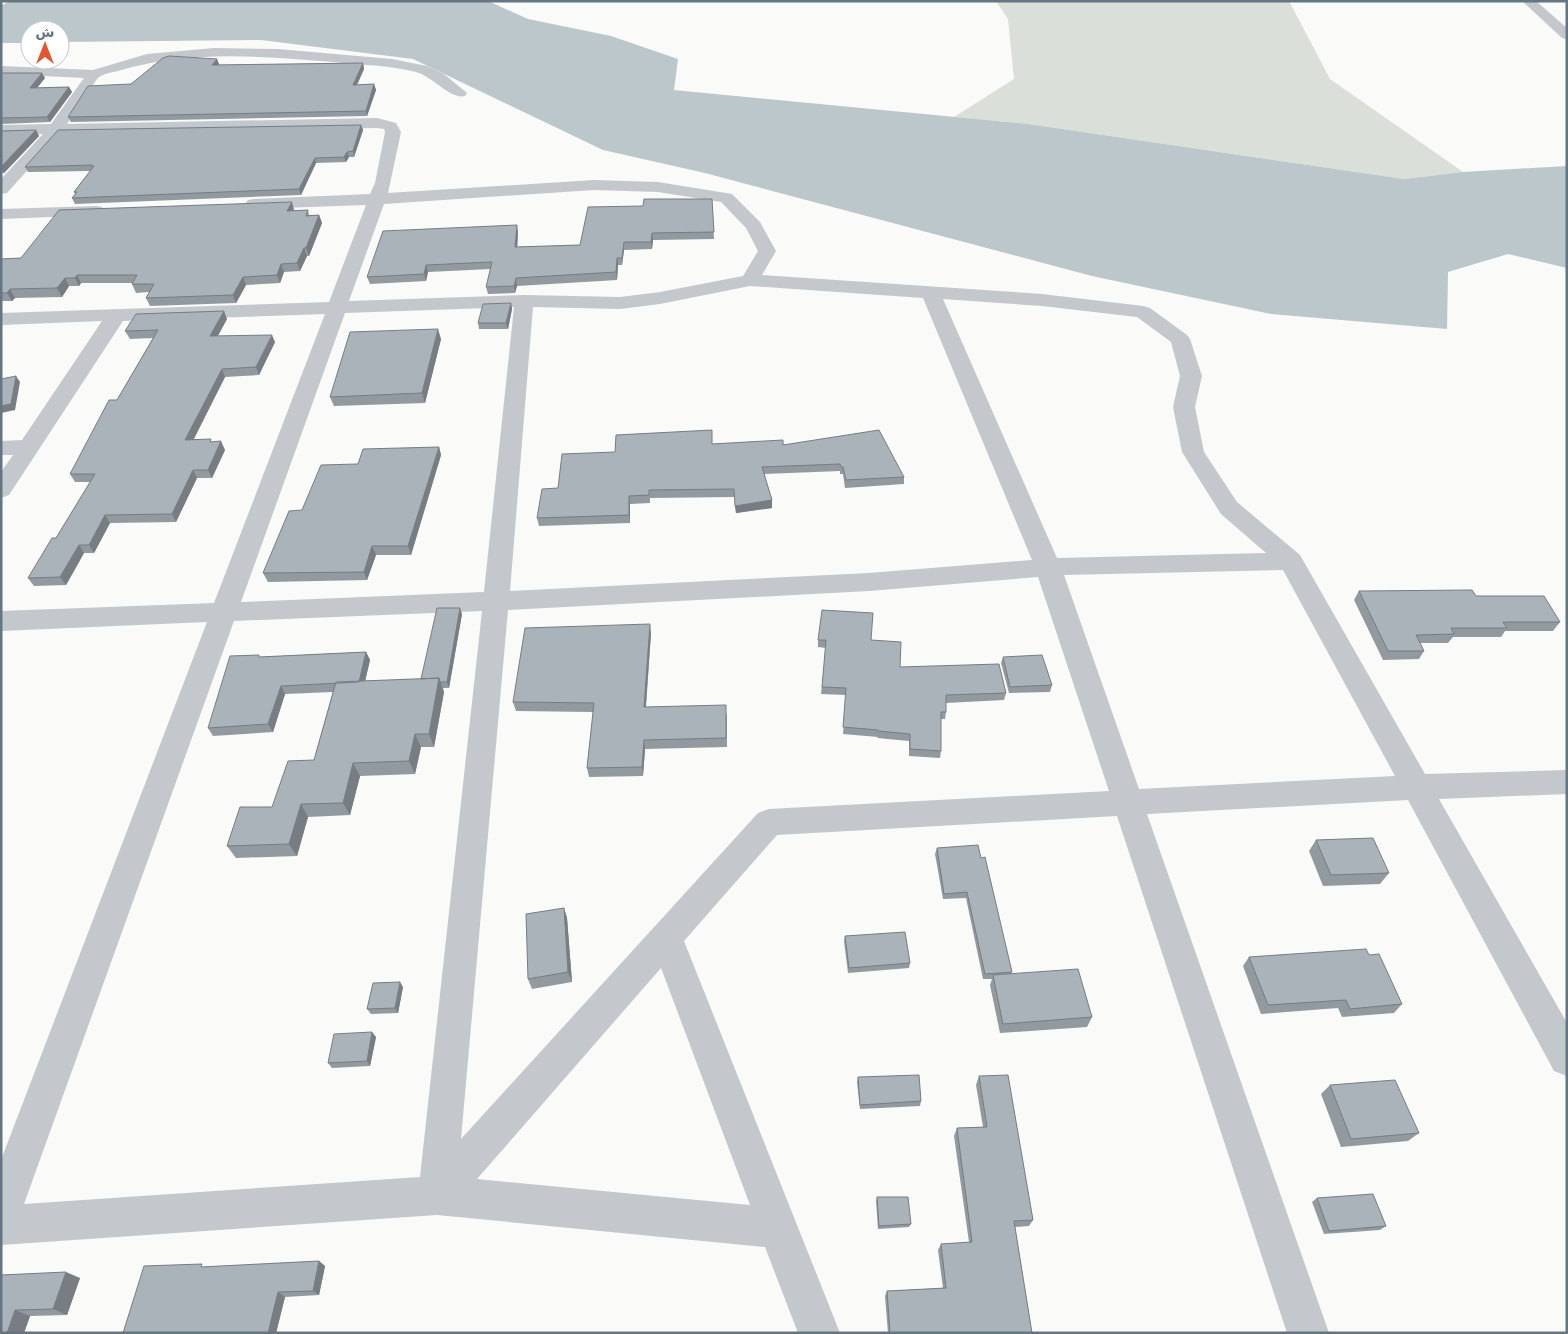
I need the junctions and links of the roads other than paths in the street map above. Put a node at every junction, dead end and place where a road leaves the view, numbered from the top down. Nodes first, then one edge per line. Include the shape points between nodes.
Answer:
1 (1528, 1) edge
2 (1567, 35) edge
3 (1, 70) edge
4 (94, 74) junction
5 (460, 93) dead end
6 (56, 129) junction
7 (1, 130) edge
8 (1, 189) edge
9 (377, 199) junction
10 (238, 205) edge
11 (110, 210) edge
12 (1, 214) edge
13 (750, 280) junction
14 (931, 293) junction
15 (524, 301) junction
16 (336, 306) junction
17 (118, 314) junction
18 (1, 319) edge
19 (30, 447) junction
20 (1, 448) edge
21 (1, 490) edge
22 (1290, 561) junction
23 (1048, 567) junction
24 (496, 601) junction
25 (222, 612) junction
26 (1, 621) edge
27 (1567, 782) edge
28 (1416, 787) junction
29 (1128, 802) junction
30 (666, 938) junction
31 (1567, 1058) edge
32 (437, 1195) junction
33 (1, 1212) edge
34 (1, 1225) edge
35 (779, 1228) junction
36 (819, 1333) edge
37 (1308, 1333) edge

1 - 2 street
3 - 4 street
4 - 5 street via 147,58 176,54 278,53 392,62 422,69
4 - 6 street
6 - 7 street
6 - 8 street
6 - 9 street via 376,123 390,126 392,132
9 - 10 street
9 - 13 street via 594,185 658,187 726,198 754,226 767,251
9 - 16 street
11 - 12 street
13 - 14 street
13 - 15 street via 620,303
14 - 22 street via 1042,300 1143,312 1180,339 1191,376 1184,407 1193,452 1229,508
14 - 23 street
15 - 16 street
15 - 24 street
16 - 17 street
16 - 25 street
17 - 18 street
17 - 19 street
19 - 20 street
19 - 21 street
22 - 23 street
22 - 28 street
23 - 24 street via 869,582
23 - 29 street
24 - 25 street
24 - 32 street
25 - 26 street
25 - 33 street
27 - 28 street
28 - 29 street
28 - 31 street
29 - 30 street via 769,822
29 - 37 street
30 - 32 street
30 - 35 street
32 - 34 street
32 - 35 street
35 - 36 street

